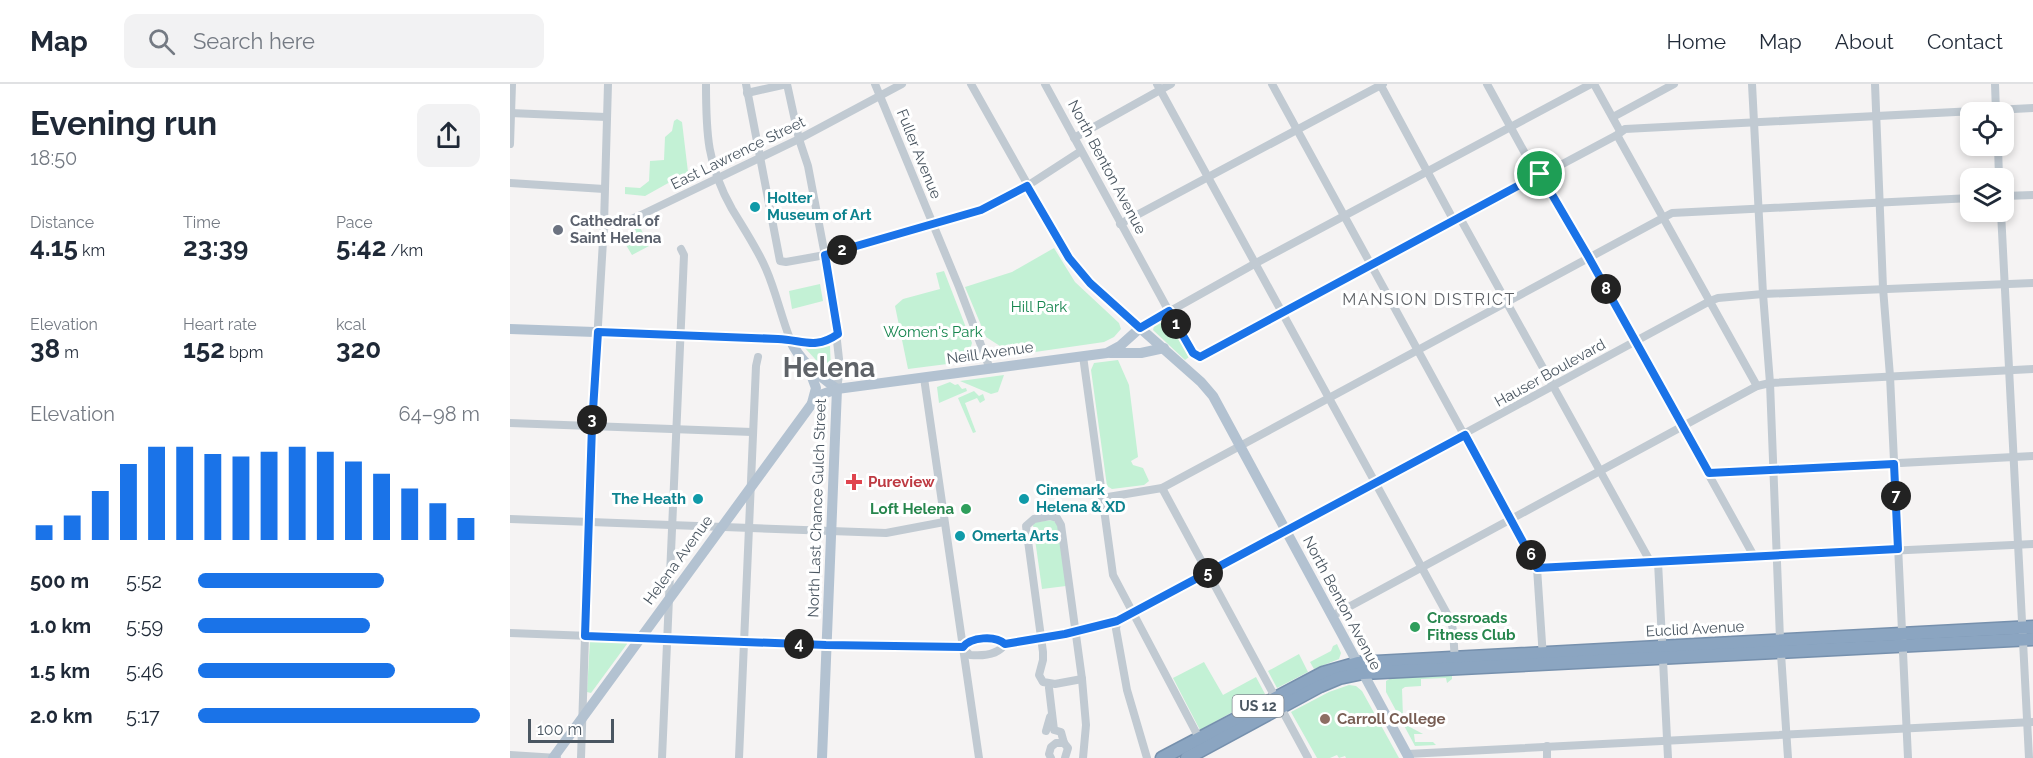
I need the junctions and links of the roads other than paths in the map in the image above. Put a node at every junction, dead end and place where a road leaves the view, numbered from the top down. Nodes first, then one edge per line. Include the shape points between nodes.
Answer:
1 (512, 84) edge
2 (608, 84) edge
3 (706, 84) edge
4 (787, 84) edge
5 (875, 84) edge
6 (902, 84) edge
7 (971, 84) edge
8 (1045, 84) edge
9 (1171, 84) edge
10 (1272, 84) edge
11 (1381, 84) edge
12 (1486, 84) edge
13 (1592, 84) edge
14 (1674, 84) edge
15 (1752, 84) edge
16 (1875, 84) edge
17 (1995, 84) edge
18 (1159, 87) edge
19 (746, 89) edge
20 (880, 96) junction
21 (1996, 102) edge
22 (2033, 108) edge
23 (2014, 110) edge
24 (1960, 112) edge
25 (511, 113) edge
26 (1876, 116) junction
27 (606, 117) junction
28 (1613, 117) junction
29 (1754, 122) junction
30 (1510, 127) junction
31 (1298, 130) junction
32 (1618, 133) junction
33 (1074, 138) junction
34 (799, 139) junction
35 (510, 144) edge
36 (1081, 151) junction
37 (761, 156) junction
38 (1427, 171) junction
39 (1540, 174) junction
40 (717, 177) junction
41 (1208, 177) junction
42 (510, 183) edge
43 (1027, 186) junction
44 (604, 189) junction
45 (2033, 195) edge
46 (2014, 196) edge
47 (1960, 198) edge
48 (1880, 202) junction
49 (1760, 208) junction
50 (1345, 216) junction
51 (1663, 216) junction
52 (1457, 219) junction
53 (2002, 222) edge
54 (932, 223) junction
55 (604, 224) junction
56 (1120, 224) junction
57 (681, 249) dead end
58 (825, 255) junction
59 (1588, 256) junction
60 (1256, 263) junction
61 (1372, 265) junction
62 (2033, 283) edge
63 (2005, 285) junction
64 (1883, 288) junction
65 (1763, 294) junction
66 (1710, 301) junction
67 (1506, 302) junction
68 (1169, 311) junction
69 (1283, 312) junction
70 (510, 328) edge
71 (1140, 328) junction
72 (598, 332) junction
73 (838, 334) junction
74 (680, 335) junction
75 (790, 339) junction
76 (1636, 341) junction
77 (1164, 348) junction
78 (1418, 350) junction
79 (1107, 353) junction
80 (1083, 356) junction
81 (758, 357) dead end
82 (808, 366) junction
83 (990, 369) junction
84 (2033, 369) edge
85 (2010, 370) junction
86 (1890, 376) junction
87 (924, 378) junction
88 (1770, 383) junction
89 (1554, 386) junction
90 (1757, 386) junction
91 (837, 389) junction
92 (1329, 398) junction
93 (811, 405) junction
94 (510, 423) edge
95 (592, 426) junction
96 (1682, 426) junction
97 (677, 429) junction
98 (752, 432) junction
99 (1465, 435) junction
100 (1240, 445) junction
101 (2033, 456) edge
102 (2014, 457) junction
103 (1894, 464) junction
104 (1775, 469) junction
105 (1600, 470) junction
106 (1709, 473) junction
107 (1375, 483) junction
108 (750, 487) junction
109 (1161, 488) junction
110 (1102, 498) junction
111 (510, 519) edge
112 (1512, 519) junction
113 (588, 521) junction
114 (944, 522) junction
115 (672, 524) junction
116 (721, 525) junction
117 (748, 526) junction
118 (831, 529) junction
119 (1286, 531) junction
120 (2033, 544) edge
121 (2018, 545) junction
122 (1898, 549) junction
123 (1778, 557) junction
124 (1755, 558) junction
125 (1654, 563) junction
126 (1421, 567) junction
127 (1537, 568) junction
128 (1208, 573) junction
129 (670, 599) junction
130 (1132, 613) junction
131 (1332, 616) junction
132 (1117, 621) junction
133 (1075, 632) junction
134 (510, 633) edge
135 (2028, 633) edge
136 (585, 636) junction
137 (640, 638) junction
138 (667, 638) junction
139 (1040, 638) junction
140 (1902, 639) junction
141 (744, 641) junction
142 (1005, 644) junction
143 (826, 645) junction
144 (1780, 645) junction
145 (963, 647) junction
146 (1662, 652) junction
147 (1543, 658) junction
148 (1455, 662) junction
149 (1360, 668) junction
150 (1082, 679) junction
151 (1049, 688) dead end
152 (1277, 702) junction
153 (582, 717) junction
154 (2030, 722) edge
155 (1906, 728) junction
156 (1787, 734) junction
157 (1199, 738) junction
158 (1667, 740) junction
159 (1064, 742) junction
160 (1547, 746) junction
161 (510, 755) edge
162 (1408, 756) edge
163 (554, 758) edge
164 (581, 758) edge
165 (662, 758) edge
166 (739, 758) edge
167 (822, 758) edge
168 (980, 758) edge
169 (1051, 758) edge
170 (1065, 758) edge
171 (1083, 758) edge
172 (1147, 758) edge
173 (1162, 758) edge
174 (1187, 758) edge
175 (1308, 758) edge
176 (1547, 758) edge
177 (1668, 758) edge
178 (1788, 758) edge
179 (1908, 758) edge
180 (2029, 758) edge

1 - 25 street
2 - 27 street
3 - 40 street via 708,148
4 - 19 street
4 - 34 street, North Last Chance Gulch Street
5 - 20 street, Fuller Avenue
6 - 20 street, East Lawrence Street
7 - 43 street
8 - 33 street, North Benton Avenue
9 - 18 street
10 - 31 street
11 - 31 street
11 - 38 street
12 - 30 street
13 - 28 street
13 - 30 street
14 - 28 street
15 - 29 street
16 - 26 street
17 - 21 street
18 - 33 street
18 - 41 street
19 - 37 street
20 - 34 street, East Lawrence Street
20 - 54 street, Fuller Avenue
22 - 23 street
24 - 26 street
25 - 27 street
25 - 35 street
26 - 29 street
26 - 48 street
27 - 44 street
28 - 32 street
29 - 32 street via 1625,129
29 - 49 street
30 - 38 street
30 - 39 street
31 - 41 street
31 - 50 street
32 - 39 street
32 - 51 street
33 - 36 street, North Benton Avenue
34 - 37 street, East Lawrence Street
34 - 58 street, North Last Chance Gulch Street
36 - 43 street
36 - 56 street, North Benton Avenue
37 - 40 street, East Lawrence Street
37 - 58 street via 780,261
38 - 50 street
38 - 52 street
39 - 52 street
39 - 59 street
40 - 55 street, East Lawrence Street via 623,223
40 - 75 street via 766,270
41 - 56 street
41 - 60 street
42 - 44 street
43 - 54 street via 981,210
43 - 71 street via 1069,258 1090,283
44 - 55 street
45 - 46 street
47 - 48 street
48 - 49 street
48 - 64 street
49 - 51 street
49 - 65 street
50 - 60 street
50 - 61 street
51 - 59 street
51 - 66 street
52 - 61 street
52 - 67 street
53 - 63 street
54 - 58 street
54 - 83 street, Fuller Avenue
55 - 72 street
56 - 68 street, North Benton Avenue
57 - 74 street via 684,255
58 - 73 street, North Last Chance Gulch Street
59 - 67 street
59 - 76 street
60 - 68 street
60 - 69 street
61 - 69 street
61 - 78 street
62 - 63 street, Hauser Boulevard
63 - 64 street, Hauser Boulevard
63 - 85 street
64 - 65 street, Hauser Boulevard
64 - 86 street
65 - 66 street, Hauser Boulevard
65 - 88 street
66 - 76 street, Hauser Boulevard
66 - 90 street
67 - 78 street
67 - 89 street
68 - 69 street, North Benton Avenue via 1198,357
68 - 71 street
69 - 92 street
70 - 72 main road
71 - 77 main road, North Benton Avenue
71 - 79 main road, Neill Avenue
72 - 74 main road
72 - 95 street
73 - 75 street via 822,343
73 - 91 street, North Last Chance Gulch Street
74 - 75 main road
74 - 97 street
75 - 82 main road
76 - 89 street, Hauser Boulevard
76 - 96 street
77 - 79 main road
77 - 100 main road, North Benton Avenue via 1207,388
78 - 92 street
78 - 99 street
79 - 80 main road, Neill Avenue
80 - 83 main road, Neill Avenue
80 - 110 street
81 - 98 street
82 - 91 main road
82 - 93 main road via 816,388
83 - 87 main road, Neill Avenue
84 - 85 street
85 - 86 street
85 - 102 street
86 - 88 street
86 - 103 street
87 - 91 main road, Neill Avenue
87 - 114 street
88 - 90 street
88 - 104 street
89 - 99 street, Hauser Boulevard
89 - 105 street
90 - 96 street
91 - 93 main road, Helena Avenue via 823,394
91 - 118 main road, North Last Chance Gulch Street
92 - 100 street
92 - 107 street
93 - 108 main road, Helena Avenue
94 - 95 street
95 - 97 street
95 - 113 street
96 - 105 street
96 - 106 street
97 - 98 street
97 - 115 street
98 - 108 street
99 - 107 street, Hauser Boulevard
99 - 112 street
100 - 109 street
100 - 119 main road, North Benton Avenue
101 - 102 street
102 - 103 street
102 - 121 street
103 - 104 street
103 - 122 street
104 - 106 street
104 - 123 street
105 - 112 street
105 - 125 street
106 - 124 street
107 - 119 street, Hauser Boulevard
107 - 126 street
108 - 116 main road, Helena Avenue
108 - 117 street
109 - 110 street
109 - 128 street
110 - 130 street via 1113,574
111 - 113 street
112 - 126 street
112 - 127 street
113 - 115 street
113 - 136 street
114 - 118 street via 886,533
114 - 145 street
115 - 116 street
115 - 129 street
116 - 117 street
116 - 129 main road, Helena Avenue
117 - 118 street
117 - 141 street
118 - 143 main road, North Last Chance Gulch Street
119 - 128 street, Hauser Boulevard
119 - 131 main road, North Benton Avenue
120 - 121 street
121 - 122 street
121 - 135 street
122 - 123 street
122 - 140 street
123 - 124 street
123 - 144 street
124 - 125 street
125 - 127 street
125 - 146 street
126 - 131 street
126 - 148 street via 1450,621
127 - 147 street
128 - 130 street, Hauser Boulevard
128 - 152 street
129 - 137 main road, Helena Avenue
129 - 138 street
130 - 132 street, Hauser Boulevard
130 - 157 street
131 - 149 main road, North Benton Avenue
132 - 133 street, Hauser Boulevard
132 - 172 street via 1126,690
133 - 139 street, Hauser Boulevard
133 - 139 street via 1061,525 1050,516 1034,519 1026,526
133 - 150 street
134 - 136 street
135 - 140 highway, Euclid Avenue / US 12
135 - 154 street
136 - 137 street
136 - 153 street
137 - 138 street
137 - 153 main road, Helena Avenue
138 - 141 street
138 - 165 street
139 - 142 street, Hauser Boulevard
139 - 150 street via 1043,660 1039,675 1043,682
140 - 144 highway, Euclid Avenue / US 12
140 - 155 street
141 - 143 street
141 - 166 street
142 - 145 street via 996,638 972,641
142 - 145 street via 998,651 977,656 968,654
143 - 145 street
143 - 167 main road, North Last Chance Gulch Street
144 - 146 highway, Euclid Avenue / US 12
144 - 156 street
145 - 168 street
146 - 147 highway, Euclid Avenue / US 12
146 - 158 street
147 - 148 highway, Euclid Avenue / US 12
148 - 149 highway, Euclid Avenue / US 12
149 - 152 highway, US 12
149 - 162 main road, North Benton Avenue
150 - 171 street via 1086,725
151 - 159 street via 1054,730 1061,732
152 - 157 highway, US 12
152 - 174 highway, US 12
152 - 175 street
153 - 163 main road, Helena Avenue
153 - 164 street
154 - 155 street
154 - 180 street
155 - 156 street
155 - 179 street
156 - 158 street
156 - 178 street
157 - 173 highway, US 12
158 - 160 street
158 - 177 street
159 - 169 street via 1051,747
159 - 170 street via 1068,748
160 - 162 street
160 - 176 street
161 - 163 street

